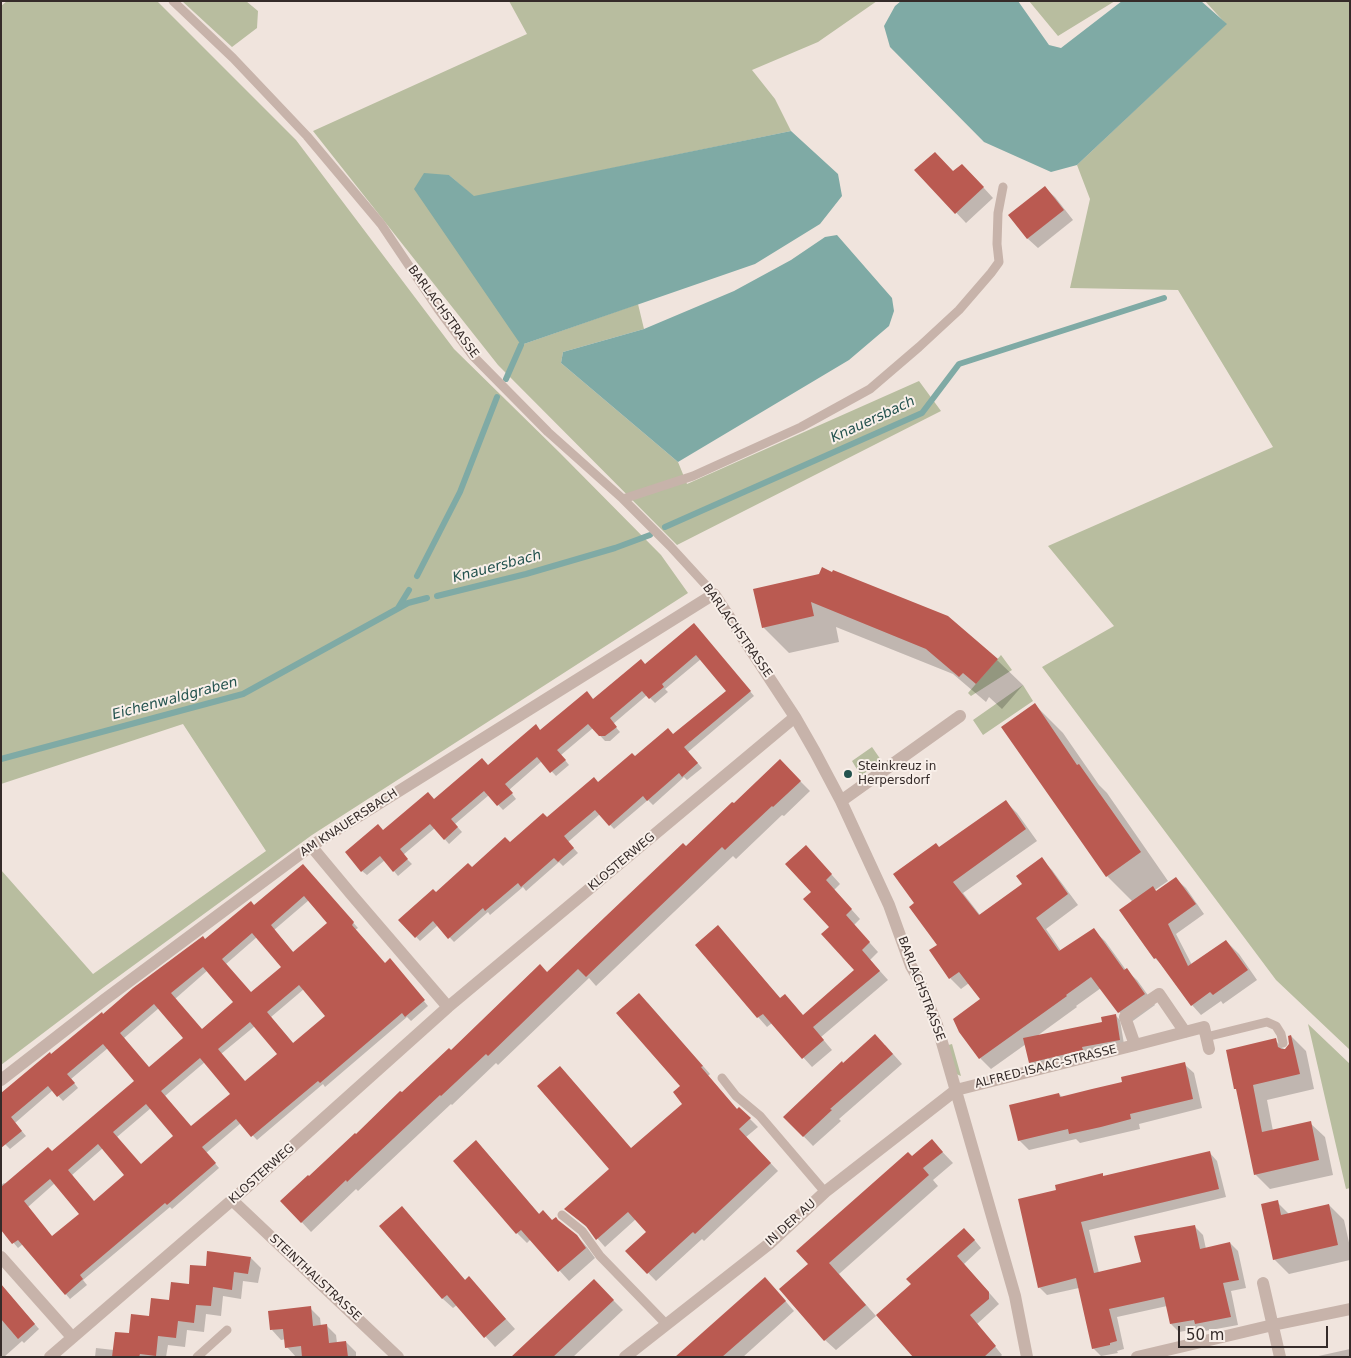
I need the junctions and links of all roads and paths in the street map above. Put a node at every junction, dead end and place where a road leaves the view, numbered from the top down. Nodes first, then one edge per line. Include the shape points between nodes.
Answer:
1 (173, 1) edge
2 (1003, 187) dead end
3 (623, 499) junction
4 (714, 594) junction
5 (960, 716) dead end
6 (795, 717) junction
7 (841, 800) junction
8 (311, 846) junction
9 (448, 1007) junction
10 (1185, 1032) junction
11 (1208, 1043) joint
12 (1283, 1043) dead end
13 (1135, 1045) junction
14 (722, 1078) dead end
15 (1, 1080) edge
16 (956, 1090) junction
17 (824, 1192) junction
18 (232, 1200) junction
19 (562, 1215) dead end
20 (1, 1257) edge
21 (1263, 1283) dead end
22 (1350, 1309) edge
23 (666, 1324) junction
24 (1273, 1325) junction
25 (227, 1330) dead end
26 (72, 1337) junction
27 (50, 1357) edge
28 (197, 1357) edge
29 (398, 1357) edge
30 (625, 1357) edge
31 (1027, 1357) edge
32 (1137, 1357) edge
33 (1280, 1357) edge

1 - 3 lane, BARLACHSTRASSE via 234,58 307,136 381,224 473,356 548,432
2 - 3 lane via 998,212 999,262 959,310 870,389 801,427 693,476
3 - 4 lane, BARLACHSTRASSE
4 - 6 street, BARLACHSTRASSE
4 - 8 street, AM KNAUERSBACH
5 - 7 street
6 - 7 street, BARLACHSTRASSE
6 - 9 street, KLOSTERWEG
7 - 16 street, BARLACHSTRASSE via 889,905 937,1025
8 - 9 street
8 - 15 street, AM KNAUERSBACH
9 - 18 street, KLOSTERWEG
10 - 11 street, ALFRED-ISAAC-STRASSE via 1204,1027
10 - 13 street, ALFRED-ISAAC-STRASSE
10 - 13 street, ALFRED-ISAAC-STRASSE via 1159,994 1125,1017
11 - 12 lane via 1267,1022 1276,1026
13 - 16 street, ALFRED-ISAAC-STRASSE
14 - 17 lane via 736,1096 760,1116
16 - 17 street, IN DER AU
16 - 31 street, BARLACHSTRASSE via 1016,1296
17 - 23 street, IN DER AU via 769,1244
18 - 26 street, KLOSTERWEG
18 - 29 street, STEINTHALSTRASSE
19 - 23 lane via 582,1231 600,1256
20 - 26 street
21 - 24 street
22 - 24 street
23 - 30 street, IN DER AU
24 - 32 street
24 - 33 street
25 - 28 lane
26 - 27 street, KLOSTERWEG

